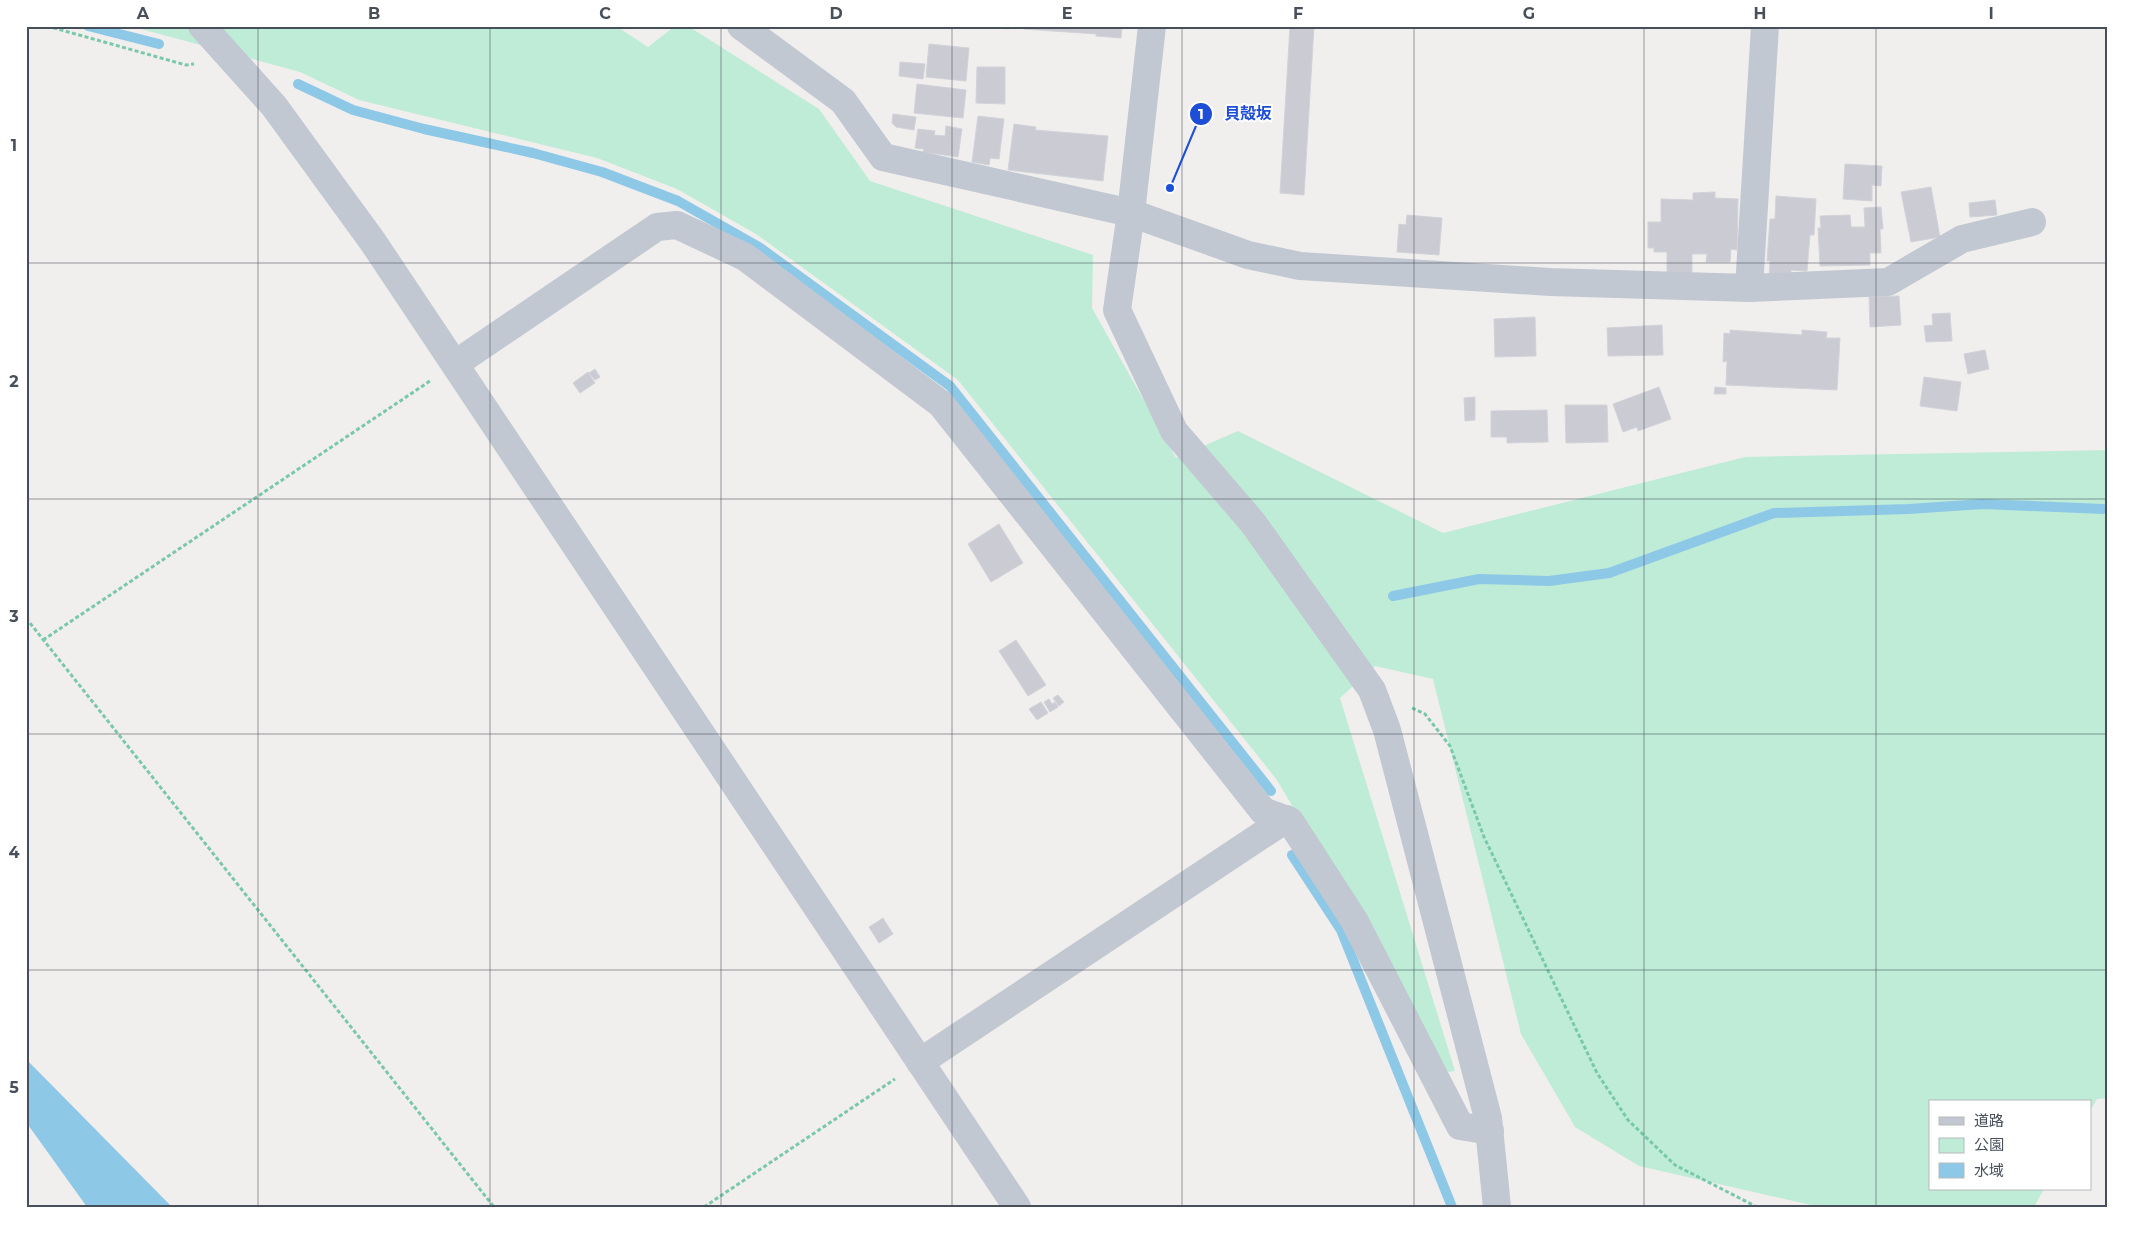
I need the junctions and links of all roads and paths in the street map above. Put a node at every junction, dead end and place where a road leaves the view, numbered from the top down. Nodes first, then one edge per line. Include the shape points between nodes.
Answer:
1 (47, 26) edge
2 (202, 26) edge
3 (742, 26) edge
4 (1152, 26) edge
5 (1765, 26) edge
6 (232, 59) junction
7 (1131, 214) junction
8 (2032, 222) dead end
9 (1749, 288) junction
10 (455, 364) junction
11 (26, 618) edge
12 (43, 640) junction
13 (1375, 696) junction
14 (1286, 820) junction
15 (920, 1062) junction
16 (1490, 1131) junction
17 (494, 1207) edge
18 (704, 1207) edge
19 (1017, 1207) edge
20 (1497, 1207) edge
21 (1757, 1207) edge

1 - 6 path via 186,65
2 - 6 street
3 - 7 street via 843,100 883,157
4 - 7 street
5 - 9 street
6 - 10 street via 274,106 373,242
7 - 9 street via 1248,255 1300,266 1550,282
7 - 13 street via 1117,310 1174,431 1253,522
8 - 9 street via 1962,239 1888,282
10 - 12 path
10 - 14 street via 658,227 677,224 745,257 940,404 1263,811
10 - 15 street
11 - 12 path
12 - 17 path
13 - 16 street via 1387,730
13 - 21 path via 1425,714 1450,746 1484,837 1597,1073 1628,1120 1675,1165
14 - 15 street
14 - 16 street via 1290,821 1354,920 1460,1126
15 - 18 path
15 - 19 street
16 - 20 street

